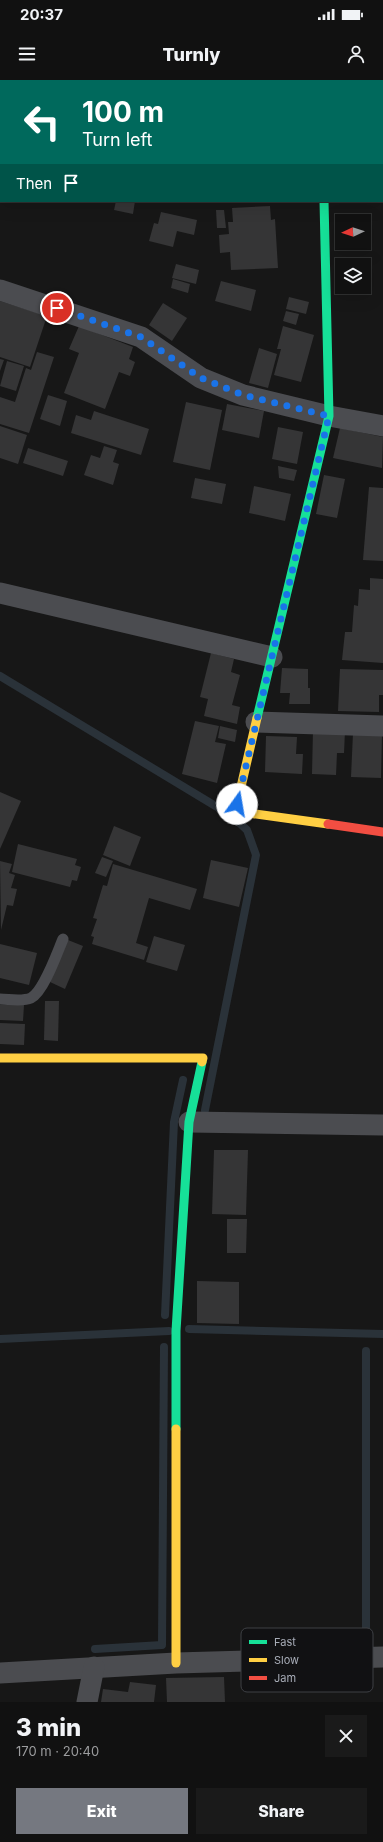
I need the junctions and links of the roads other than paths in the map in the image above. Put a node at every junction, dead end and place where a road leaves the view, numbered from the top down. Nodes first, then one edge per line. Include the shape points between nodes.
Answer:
1 (324, 202) edge
2 (0, 290) edge
3 (329, 416) junction
4 (383, 426) edge
5 (0, 593) edge
6 (272, 657) junction
7 (256, 722) junction
8 (383, 726) edge
9 (383, 832) edge
10 (63, 939) dead end
11 (0, 999) edge
12 (0, 1058) edge
13 (189, 1122) junction
14 (383, 1125) edge
15 (373, 1657) edge
16 (383, 1657) edge
17 (241, 1661) edge
18 (176, 1663) junction
19 (94, 1667) junction
20 (0, 1672) edge
21 (87, 1702) edge

1 - 3 street
2 - 3 street via 141,337 201,378 243,395
3 - 4 street
3 - 6 street
5 - 6 street
6 - 7 street
7 - 8 street
7 - 9 street via 237,804 248,813
10 - 11 lane via 38,992 22,1000
12 - 13 street via 203,1058
13 - 14 street
13 - 18 street via 176,1331
15 - 16 street
17 - 18 street
18 - 19 street
19 - 20 street
19 - 21 street

